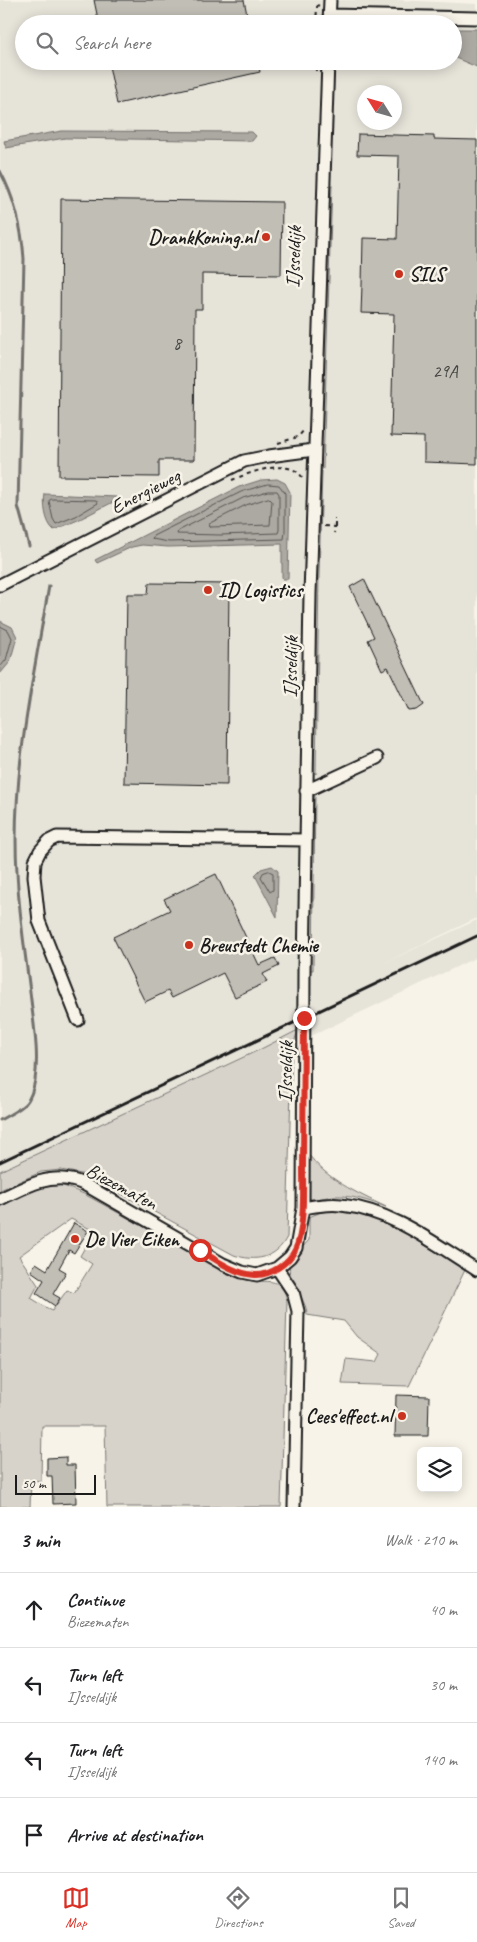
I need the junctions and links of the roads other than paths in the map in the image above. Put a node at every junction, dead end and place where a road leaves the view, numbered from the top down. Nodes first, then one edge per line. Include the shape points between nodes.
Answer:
1 (330, 0) edge
2 (329, 15) edge
3 (462, 18) edge
4 (477, 18) edge
5 (328, 70) edge
6 (314, 450) junction
7 (0, 585) edge
8 (377, 758) dead end
9 (306, 791) junction
10 (306, 840) junction
11 (78, 1020) dead end
12 (0, 1199) edge
13 (302, 1208) junction
14 (277, 1268) junction
15 (477, 1270) edge
16 (294, 1507) edge

1 - 2 street
3 - 4 street
5 - 6 street, IJsseldijk
6 - 7 street, Energieweg via 244,461
6 - 9 street, IJsseldijk
8 - 9 street
9 - 10 street, IJsseldijk
10 - 11 street via 57,837 49,841 35,861 39,921
10 - 13 street, IJsseldijk
12 - 14 street, Biezematen via 48,1179 70,1179 90,1186 223,1264 256,1275
13 - 14 street, IJsseldijk via 296,1248
13 - 15 street via 340,1204 363,1208 400,1222
14 - 16 street via 293,1292 298,1311

